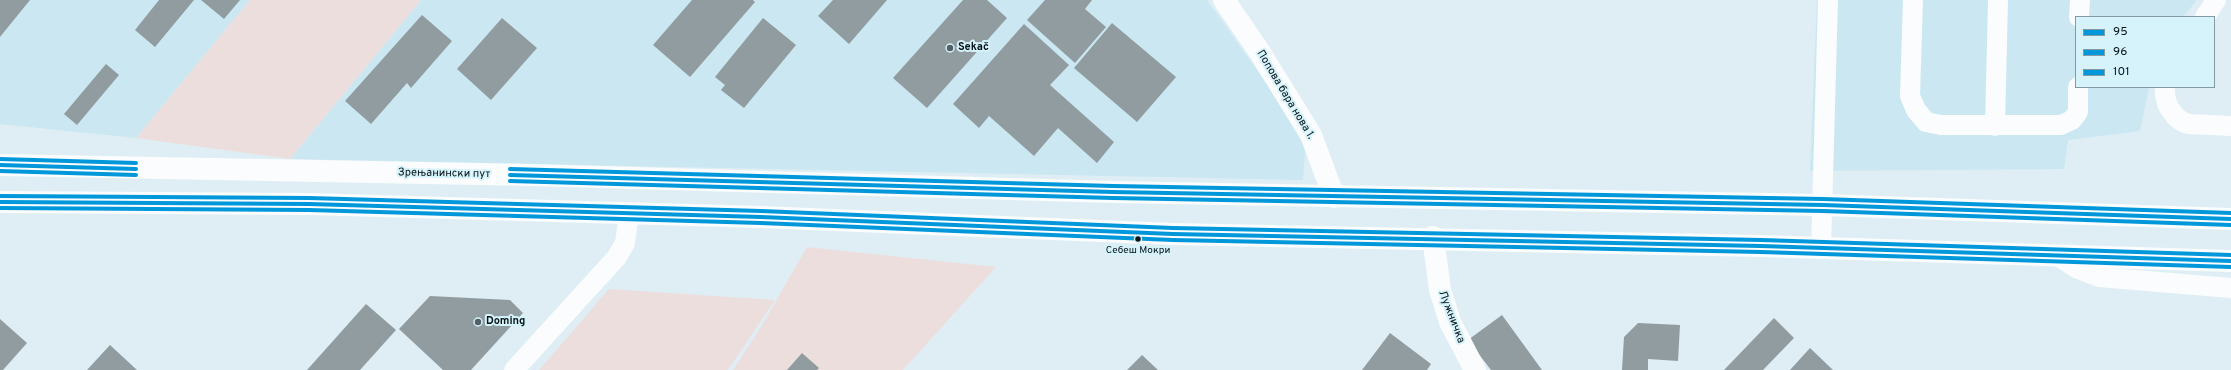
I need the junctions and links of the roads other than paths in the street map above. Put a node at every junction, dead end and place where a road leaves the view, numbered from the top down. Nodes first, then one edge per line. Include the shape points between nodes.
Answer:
1 (1224, 0) edge
2 (1828, 0) edge
3 (1913, 0) edge
4 (1998, 0) edge
5 (2080, 0) edge
6 (2216, 0) edge
7 (2080, 16) edge
8 (2206, 16) edge
9 (2078, 88) edge
10 (2165, 88) edge
11 (1995, 126) junction
12 (2231, 126) edge
13 (0, 165) edge
14 (1334, 197) junction
15 (0, 202) edge
16 (1823, 205) junction
17 (629, 214) junction
18 (2231, 219) edge
19 (1433, 238) junction
20 (1821, 249) junction
21 (2059, 257) junction
22 (2231, 262) edge
23 (2231, 288) edge
24 (514, 370) edge
25 (1475, 370) edge

1 - 14 main road, Попова бара нова 1. via 1260,51 1311,135
2 - 16 lane
3 - 11 lane via 1910,96 1916,110 1926,122 1941,125
4 - 11 lane
5 - 7 lane
6 - 8 lane
9 - 11 lane via 2078,112 2072,120 2061,126
10 - 12 lane via 2168,106 2182,121 2188,124
13 - 14 main road, Зрењанински пут via 531,175
14 - 16 main road, Зрењанински пут
15 - 17 main road via 309,204
16 - 18 main road, Зрењанински пут
16 - 20 lane
17 - 19 main road via 1173,234
17 - 24 lane via 625,243 617,257
19 - 20 main road
19 - 25 main road, Лужничка via 1440,290 1450,322
20 - 21 main road
21 - 22 main road
21 - 23 lane via 2078,269 2099,277

